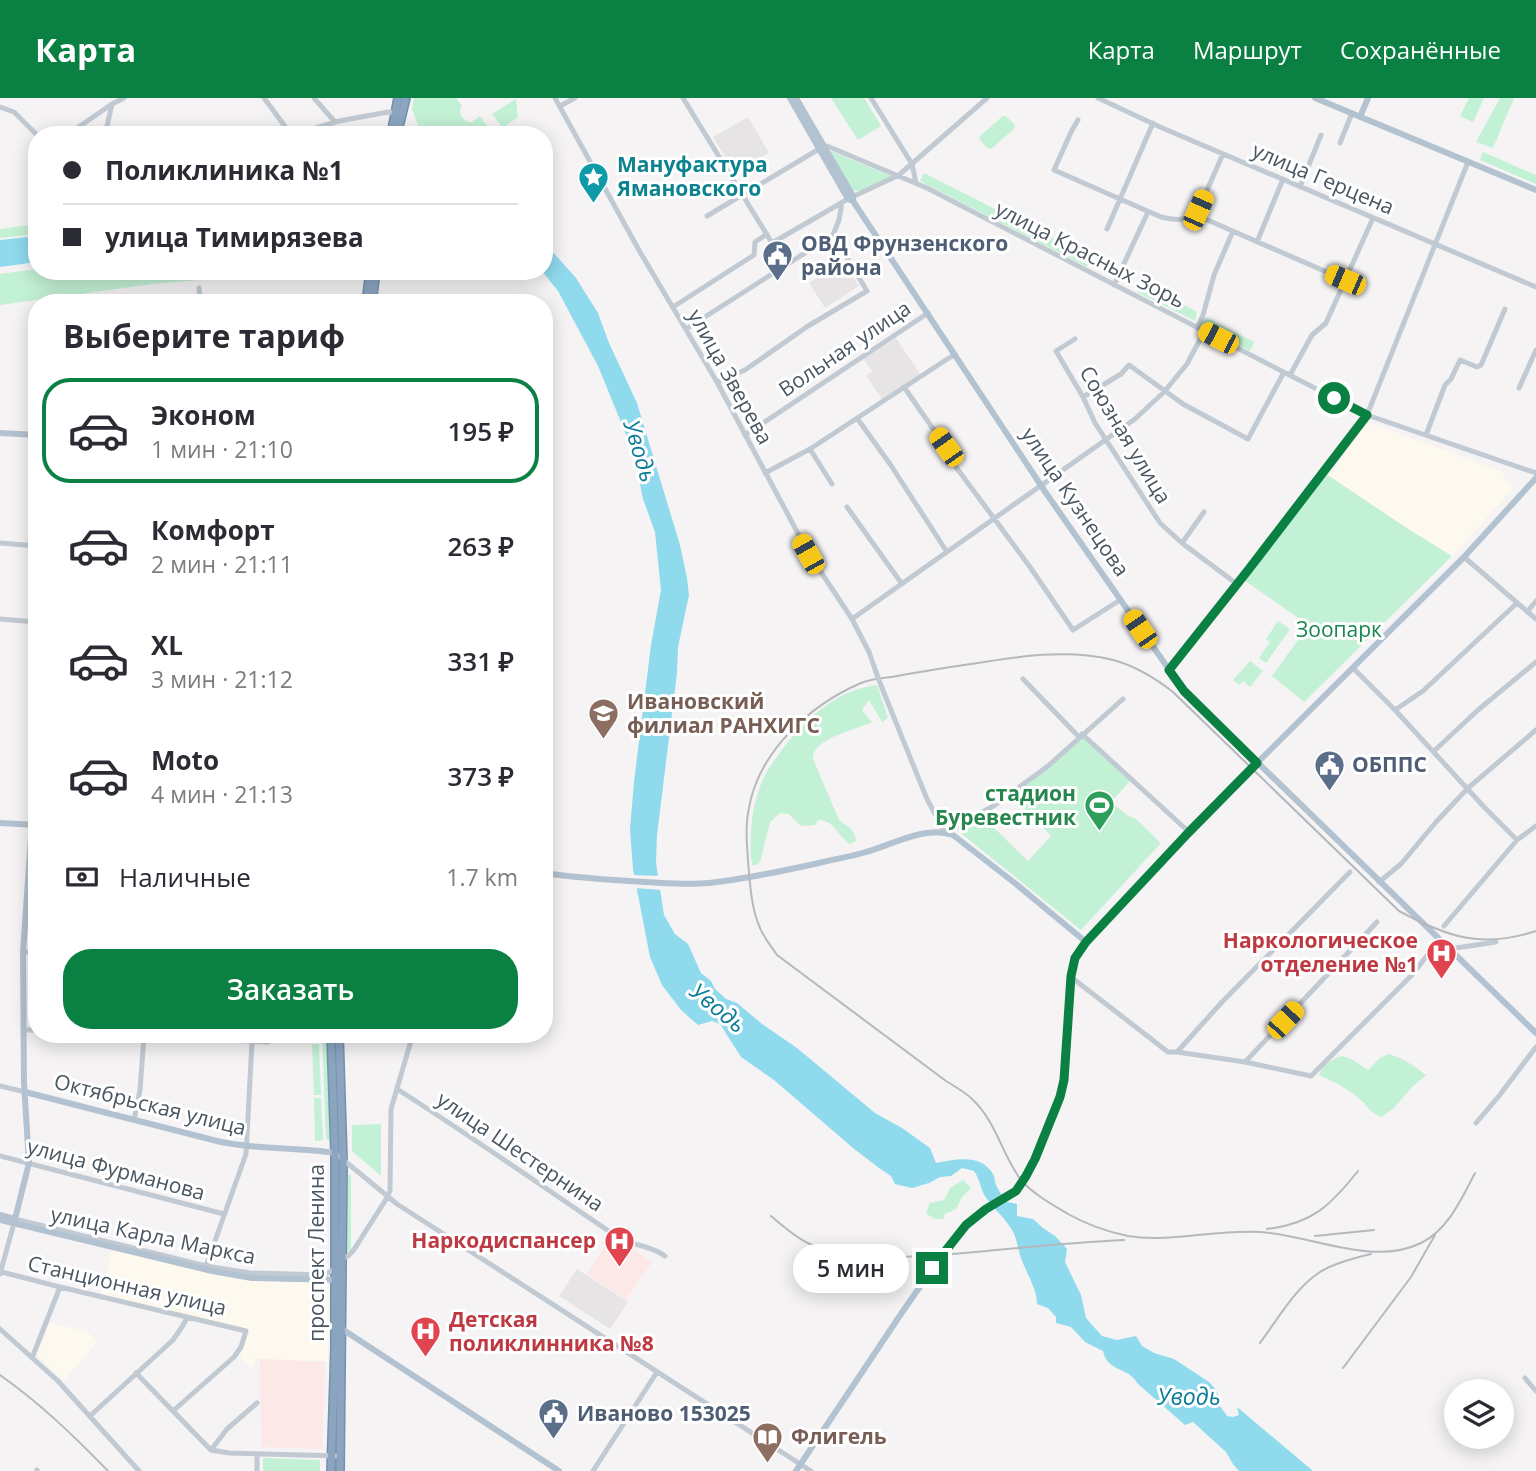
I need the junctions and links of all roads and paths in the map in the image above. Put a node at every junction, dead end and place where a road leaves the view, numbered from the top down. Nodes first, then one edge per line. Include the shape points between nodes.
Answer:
1 (107, 98) edge
2 (124, 98) edge
3 (264, 98) edge
4 (314, 98) edge
5 (398, 98) edge
6 (405, 98) edge
7 (555, 98) edge
8 (575, 98) edge
9 (683, 98) edge
10 (790, 98) edge
11 (796, 98) edge
12 (871, 98) edge
13 (986, 98) edge
14 (1098, 98) edge
15 (1315, 98) edge
16 (1368, 98) edge
17 (112, 104) junction
18 (560, 106) junction
19 (0, 107) edge
20 (1352, 113) junction
21 (396, 117) junction
22 (1360, 117) junction
23 (1078, 120) dead end
24 (335, 122) junction
25 (1153, 123) junction
26 (28, 126) edge
27 (80, 126) edge
28 (107, 126) edge
29 (284, 126) edge
30 (322, 126) edge
31 (394, 126) edge
32 (396, 126) edge
33 (1321, 135) dead end
34 (1340, 143) dead end
35 (821, 148) junction
36 (1223, 153) junction
37 (1468, 162) junction
38 (912, 164) junction
39 (899, 176) junction
40 (1283, 179) junction
41 (916, 183) junction
42 (1300, 187) junction
43 (1536, 190) edge
44 (742, 195) junction
45 (849, 199) junction
46 (1120, 199) junction
47 (1148, 212) junction
48 (1196, 215) junction
49 (707, 216) dead end
50 (1373, 218) junction
51 (1107, 229) dead end
52 (1233, 231) junction
53 (767, 234) junction
54 (833, 235) junction
55 (1257, 242) junction
56 (1435, 244) junction
57 (1345, 280) junction
58 (1114, 285) junction
59 (1536, 287) edge
60 (199, 288) dead end
61 (199, 294) edge
62 (673, 307) junction
63 (1505, 309) dead end
64 (928, 313) junction
65 (1196, 328) junction
66 (686, 329) junction
67 (1204, 331) junction
68 (1075, 339) dead end
69 (1536, 350) edge
70 (955, 354) junction
71 (1287, 374) junction
72 (717, 382) junction
73 (904, 387) junction
74 (1519, 388) dead end
75 (1164, 392) junction
76 (1083, 397) junction
77 (1367, 415) junction
78 (857, 418) junction
79 (0, 433) edge
80 (28, 435) edge
81 (745, 435) junction
82 (1426, 435) junction
83 (1106, 440) junction
84 (810, 449) junction
85 (765, 472) junction
86 (1536, 473) edge
87 (1536, 478) edge
88 (832, 484) dead end
89 (1041, 486) junction
90 (847, 507) dead end
91 (1204, 512) dead end
92 (994, 519) junction
93 (0, 543) edge
94 (1182, 543) junction
95 (28, 546) edge
96 (947, 552) junction
97 (1464, 557) junction
98 (902, 584) junction
99 (1237, 584) junction
100 (1120, 600) junction
101 (1536, 601) edge
102 (1517, 604) junction
103 (1527, 612) junction
104 (0, 619) edge
105 (852, 619) junction
106 (1536, 619) edge
107 (28, 621) edge
108 (1536, 662) edge
109 (1353, 668) junction
110 (1169, 670) junction
111 (1023, 680) dead end
112 (1123, 699) dead end
113 (1395, 710) junction
114 (1536, 730) edge
115 (1080, 736) junction
116 (1434, 751) junction
117 (1257, 763) junction
118 (1468, 788) junction
119 (0, 821) edge
120 (28, 822) edge
121 (1536, 825) edge
122 (1189, 832) junction
123 (945, 833) junction
124 (1517, 840) junction
125 (1350, 872) dead end
126 (553, 874) edge
127 (1379, 882) junction
128 (28, 908) edge
129 (1377, 922) dead end
130 (1444, 926) dead end
131 (1439, 940) junction
132 (1086, 942) junction
133 (1496, 942) dead end
134 (1449, 949) junction
135 (23, 952) junction
136 (28, 952) edge
137 (1071, 976) junction
138 (24, 1030) junction
139 (28, 1030) edge
140 (1536, 1033) edge
141 (143, 1043) edge
142 (251, 1043) edge
143 (331, 1043) edge
144 (339, 1043) edge
145 (410, 1043) edge
146 (1536, 1047) edge
147 (1177, 1052) junction
148 (1245, 1062) junction
149 (0, 1086) edge
150 (397, 1090) junction
151 (25, 1092) junction
152 (134, 1120) junction
153 (1476, 1124) dead end
154 (247, 1147) junction
155 (335, 1153) junction
156 (0, 1156) edge
157 (343, 1161) junction
158 (29, 1163) junction
159 (387, 1197) junction
160 (224, 1214) junction
161 (0, 1217) edge
162 (15, 1221) junction
163 (3, 1254) edge
164 (665, 1256) dead end
165 (342, 1259) junction
166 (0, 1262) edge
167 (205, 1267) junction
168 (334, 1269) junction
169 (1, 1273) edge
170 (338, 1280) junction
171 (60, 1287) junction
172 (187, 1318) junction
173 (338, 1327) junction
174 (0, 1329) edge
175 (32, 1358) junction
176 (657, 1372) junction
177 (136, 1373) junction
178 (1525, 1378) dead end
179 (1536, 1391) edge
180 (257, 1403) dead end
181 (173, 1411) junction
182 (90, 1416) junction
183 (211, 1450) junction
184 (257, 1454) junction
185 (336, 1456) junction
186 (798, 1468) edge
187 (139, 1471) edge
188 (257, 1471) edge
189 (331, 1471) edge
190 (340, 1471) edge
191 (559, 1471) edge
192 (593, 1471) edge
193 (811, 1471) edge

1 - 17 street
2 - 17 street
3 - 29 street
4 - 24 street
5 - 21 highway
6 - 21 highway
7 - 18 street, улица Зверева
8 - 18 street
9 - 44 street
10 - 35 main road, улица Кузнецова
11 - 35 main road, улица Кузнецова
12 - 38 street
13 - 38 street
14 - 25 street, улица Герцена
15 - 20 main road
16 - 22 main road
17 - 27 street
17 - 28 street
18 - 62 street, улица Зверева
19 - 26 street via 14,112
20 - 22 main road
20 - 34 street
21 - 24 street via 388,112
21 - 31 highway
21 - 32 highway
22 - 37 main road
23 - 46 street via 1054,170
24 - 30 street
25 - 36 street, улица Герцена
25 - 46 street
33 - 42 street
35 - 39 street, улица Красных Зорь via 833,148
35 - 44 street
35 - 45 main road, улица Кузнецова
36 - 40 street, улица Герцена
36 - 48 street
37 - 43 main road
37 - 56 street
38 - 39 street
38 - 41 street
39 - 41 street, улица Красных Зорь
39 - 45 street
40 - 42 street, улица Герцена
40 - 55 street
41 - 58 street, улица Красных Зорь
42 - 50 street, улица Герцена
44 - 49 street
44 - 53 street
45 - 53 street via 772,243
45 - 54 street
45 - 64 main road, улица Кузнецова
46 - 47 street
46 - 51 street
47 - 48 street via 1174,220
47 - 58 street
48 - 52 street
50 - 56 street, улица Герцена
50 - 57 street
52 - 55 street
52 - 65 street
53 - 62 street via 755,242 754,255
54 - 66 street
54 - 72 street via 867,291 745,370
55 - 57 street
56 - 59 street, улица Герцена
56 - 77 street
57 - 71 street via 1326,323 1312,334
58 - 65 street, улица Красных Зорь
60 - 61 street
62 - 66 street, улица Зверева
63 - 82 street via 1481,365 1460,360
64 - 70 main road, улица Кузнецова
64 - 81 street, Вольная улица
65 - 67 street, улица Красных Зорь
66 - 72 street, улица Зверева
67 - 71 street, улица Красных Зорь
67 - 75 street via 1187,364
68 - 76 street, Союзная улица via 1056,351
69 - 74 street
70 - 73 street
70 - 89 main road, улица Кузнецова
71 - 75 street via 1248,439
71 - 77 street, улица Красных Зорь
72 - 81 street, улица Зверева
73 - 78 street
73 - 92 street
75 - 76 street via 1129,365
75 - 83 street
76 - 83 street, Союзная улица
77 - 82 street, улица Красных Зорь
77 - 99 street
78 - 84 street
78 - 96 street
79 - 80 main road
81 - 85 street, улица Зверева
82 - 86 street, улица Красных Зорь
83 - 89 street
83 - 94 street, Союзная улица via 1160,523
84 - 85 street
84 - 88 street
85 - 105 street, улица Зверева via 808,554
87 - 97 main road
89 - 92 street
89 - 100 main road, улица Кузнецова
90 - 98 street
91 - 94 street
92 - 96 street
92 - 100 street via 1073,630
93 - 95 street
94 - 99 street, Союзная улица
96 - 98 street
97 - 102 street
97 - 109 main road
98 - 105 street
99 - 110 street
100 - 110 main road, улица Кузнецова
101 - 103 street
102 - 103 street
102 - 113 street via 1423,691
103 - 106 street
104 - 107 street
105 - 123 street, улица Зверева, bridge
108 - 116 street
109 - 113 street
109 - 117 main road
110 - 117 main road, улица Кузнецова via 1184,691
111 - 115 street
112 - 115 street
113 - 116 street
114 - 118 street
115 - 122 street
115 - 123 street via 1011,794
116 - 118 street
117 - 122 main road
117 - 127 main road, улица Кузнецова
118 - 124 street
118 - 127 street via 1401,864
119 - 120 main road
121 - 124 street
122 - 132 main road
123 - 126 main road via 709,883
123 - 132 main road
124 - 130 street
125 - 147 street
127 - 131 main road, улица Кузнецова
128 - 135 main road
129 - 148 street
131 - 134 main road, улица Кузнецова
131 - 148 street via 1412,975 1311,1076
132 - 137 main road via 1075,958
133 - 134 street
134 - 140 main road, улица Кузнецова
135 - 136 street
135 - 138 main road
137 - 147 street via 1168,1052
137 - 186 main road via 1060,1097 1026,1176 1016,1191 966,1225 929,1272
138 - 139 street
138 - 151 main road
141 - 152 street
142 - 154 street
143 - 155 highway, проспект Ленина
144 - 157 highway, проспект Ленина
145 - 150 street
146 - 153 street
147 - 148 street
149 - 151 street, Октябрьская улица
150 - 159 street via 391,1113
150 - 164 street, улица Шестернина via 620,1239
151 - 152 main road, Октябрьская улица
151 - 158 main road
152 - 154 main road, Октябрьская улица
154 - 155 main road, Октябрьская улица
154 - 160 street
155 - 157 street
155 - 168 highway, проспект Ленина
156 - 158 street, улица Фурманова
157 - 159 street
157 - 165 highway, проспект Ленина
158 - 160 street, улица Фурманова
158 - 162 main road
159 - 165 street via 353,1251
159 - 176 street
160 - 167 street
161 - 162 main road, улица Карла Маркса
162 - 163 street
162 - 167 main road, улица Карла Маркса
163 - 166 street
163 - 169 street
165 - 170 highway, проспект Ленина
167 - 168 street, улица Карла Маркса via 325,1275
167 - 170 main road, улица Карла Маркса via 252,1278
168 - 170 highway, проспект Ленина
169 - 171 street, Станционная улица
170 - 173 highway, проспект Ленина
171 - 172 street, Станционная улица
171 - 175 street
172 - 177 street via 173,1340
172 - 181 street, Станционная улица via 246,1331 234,1357
173 - 185 highway, проспект Ленина
173 - 191 main road
174 - 175 street
175 - 182 street
176 - 186 street
176 - 192 street
177 - 181 street
177 - 182 street
178 - 179 street
180 - 183 street
181 - 183 street
182 - 187 street
183 - 184 street
184 - 185 street
184 - 188 street
185 - 189 highway, проспект Ленина
185 - 190 highway, проспект Ленина
186 - 193 street

